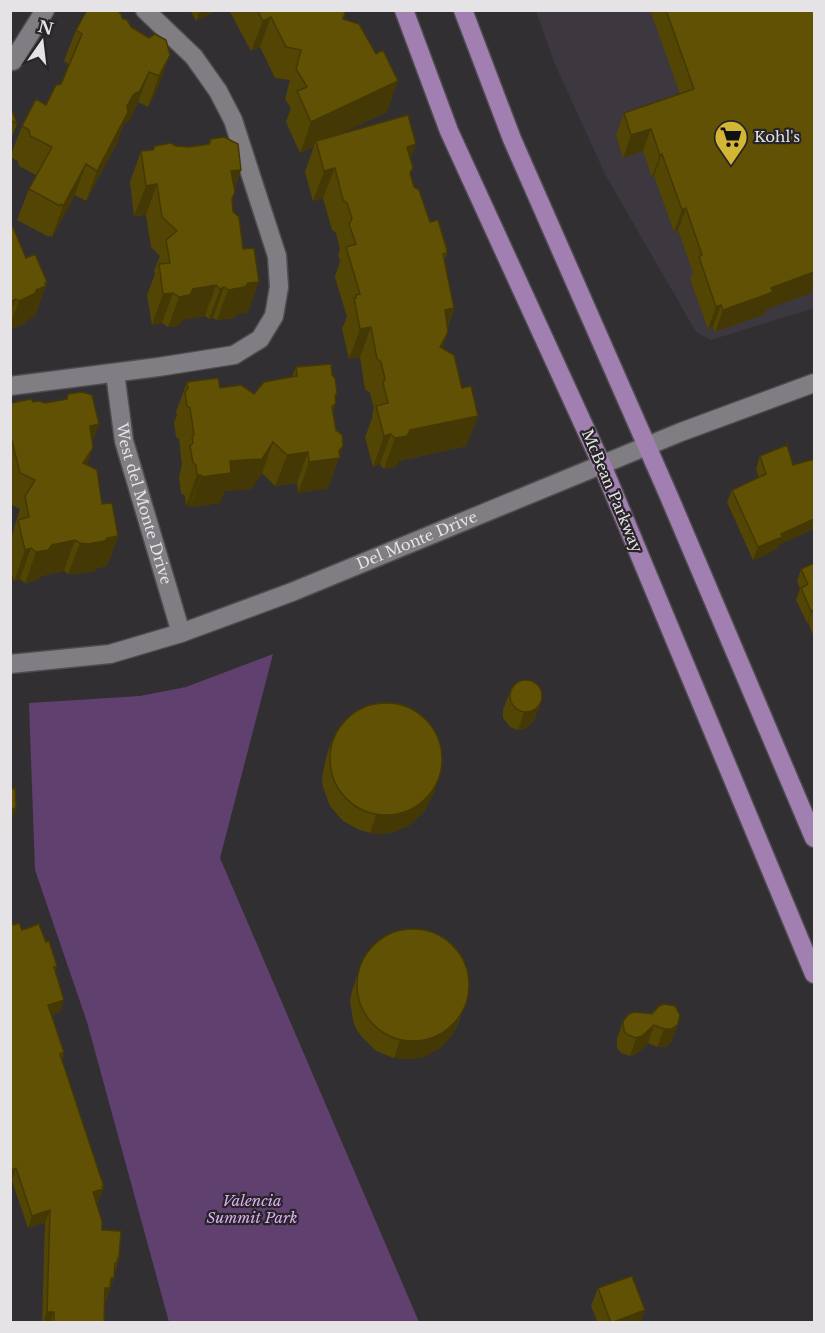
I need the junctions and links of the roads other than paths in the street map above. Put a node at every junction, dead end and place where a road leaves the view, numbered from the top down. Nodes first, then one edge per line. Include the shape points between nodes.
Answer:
1 (45, 10) edge
2 (145, 10) edge
3 (404, 10) edge
4 (463, 10) edge
5 (13, 61) dead end
6 (115, 373) junction
7 (814, 384) edge
8 (10, 386) edge
9 (646, 447) junction
10 (602, 465) junction
11 (181, 633) junction
12 (10, 664) edge
13 (814, 838) edge
14 (814, 974) edge

1 - 5 street
2 - 6 street via 194,57 233,120 277,256 279,287 274,316 260,339 234,355
3 - 10 main road, McBean Parkway via 449,131
4 - 9 main road via 512,139
6 - 8 street
6 - 11 street, West del Monte Drive via 124,441
7 - 9 street, Del Monte Drive
9 - 10 street, Del Monte Drive
9 - 13 main road
10 - 11 street, Del Monte Drive via 292,592
10 - 14 main road, McBean Parkway
11 - 12 street, Del Monte Drive via 110,654

